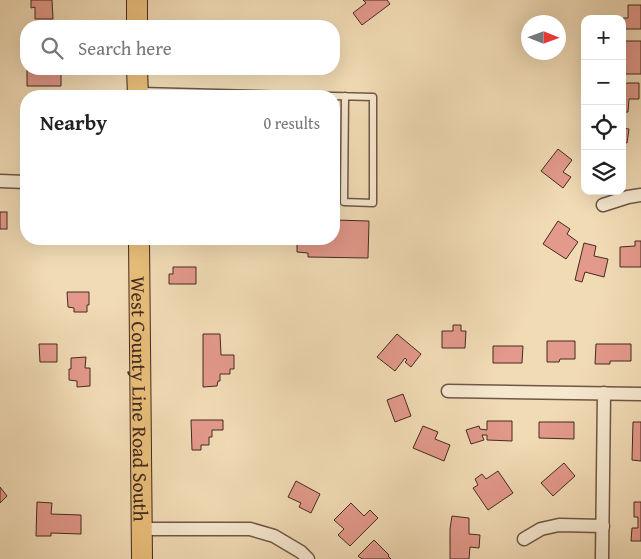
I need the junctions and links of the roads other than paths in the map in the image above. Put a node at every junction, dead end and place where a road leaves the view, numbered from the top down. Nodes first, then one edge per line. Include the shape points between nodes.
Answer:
1 (137, 0) edge
2 (137, 20) edge
3 (138, 75) edge
4 (138, 90) edge
5 (340, 96) edge
6 (345, 96) junction
7 (0, 181) edge
8 (20, 182) edge
9 (641, 195) edge
10 (603, 205) dead end
11 (139, 245) edge
12 (448, 391) dead end
13 (604, 394) junction
14 (641, 394) edge
15 (603, 526) junction
16 (142, 529) junction
17 (524, 539) dead end
18 (142, 559) edge
19 (308, 559) edge
20 (602, 559) edge

1 - 2 main road
3 - 4 main road
5 - 6 lane
6 - 6 lane via 373,97 373,203 344,202
7 - 8 street
9 - 10 street
11 - 16 main road, West County Line Road South
12 - 13 street
13 - 14 street
13 - 15 street
15 - 17 street via 559,525 541,529
15 - 20 street
16 - 18 main road, West County Line Road South
16 - 19 street via 250,529 274,536

